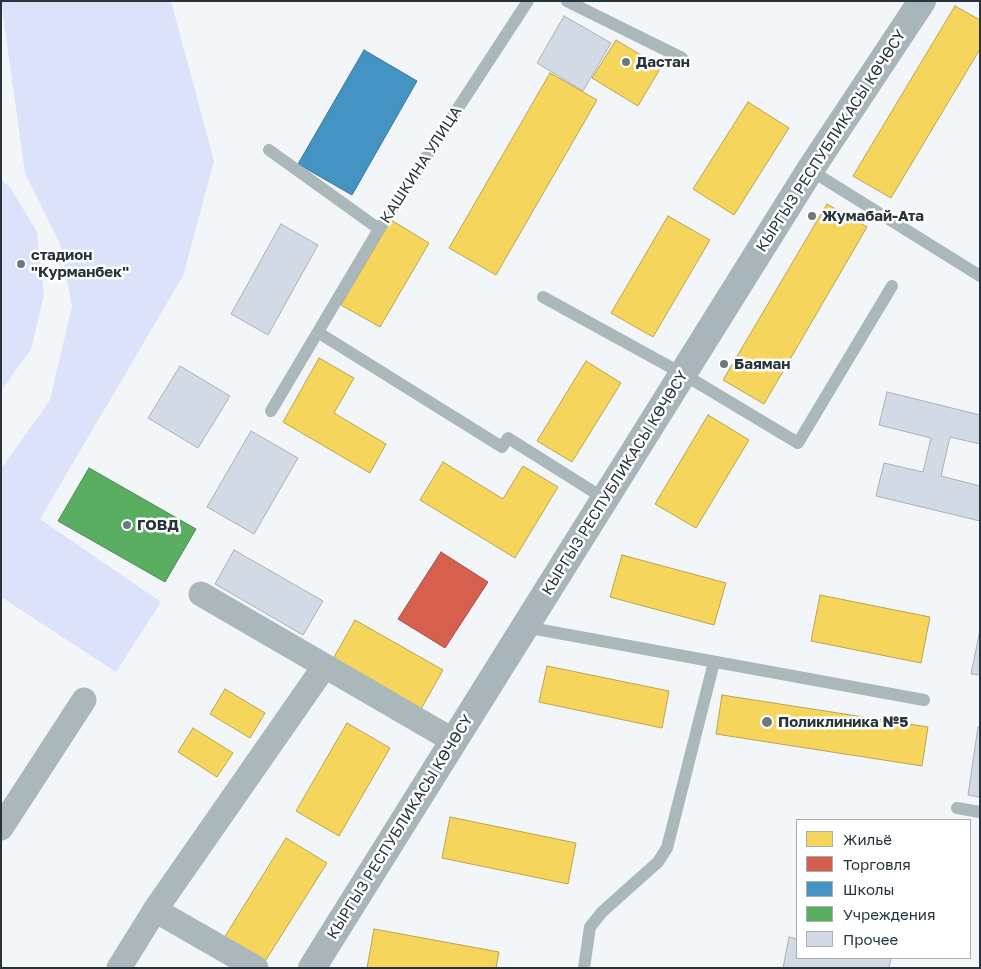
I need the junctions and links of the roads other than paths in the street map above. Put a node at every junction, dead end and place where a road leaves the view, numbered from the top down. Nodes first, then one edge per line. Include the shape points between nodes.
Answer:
1 (528, 1) edge
2 (567, 1) edge
3 (922, 1) edge
4 (682, 58) dead end
5 (269, 150) dead end
6 (810, 170) junction
7 (379, 229) junction
8 (980, 276) edge
9 (892, 286) dead end
10 (543, 297) dead end
11 (319, 333) junction
12 (683, 374) junction
13 (271, 411) dead end
14 (605, 499) junction
15 (201, 594) dead end
16 (525, 627) junction
17 (714, 662) junction
18 (324, 667) junction
19 (84, 700) dead end
20 (924, 700) dead end
21 (454, 741) junction
22 (957, 808) dead end
23 (980, 812) edge
24 (1, 828) edge
25 (155, 910) junction
26 (119, 968) edge
27 (256, 968) edge
28 (312, 968) edge
29 (584, 968) edge

1 - 7 lane, КАШКИНА УЛИЦА
2 - 4 lane
3 - 6 main road, КЫРГЫЗ РЕСПУБЛИКАСЫ КӨЧӨСҮ
5 - 7 lane
6 - 8 lane
6 - 12 main road, КЫРГЫЗ РЕСПУБЛИКАСЫ КӨЧӨСҮ
7 - 11 lane, КАШКИНА УЛИЦА
9 - 12 lane via 798,443
10 - 12 lane
11 - 13 lane, КАШКИНА УЛИЦА
11 - 14 lane via 502,447 508,438
12 - 14 main road, КЫРГЫЗ РЕСПУБЛИКАСЫ КӨЧӨСҮ
14 - 16 main road, КЫРГЫЗ РЕСПУБЛИКАСЫ КӨЧӨСҮ
15 - 18 street
16 - 17 lane
16 - 21 main road, КЫРГЫЗ РЕСПУБЛИКАСЫ КӨЧӨСҮ
17 - 20 lane
17 - 29 lane via 668,848 658,862 602,912 590,927
18 - 21 street
18 - 25 street
19 - 24 street
21 - 28 main road, КЫРГЫЗ РЕСПУБЛИКАСЫ КӨЧӨСҮ
22 - 23 lane
25 - 26 street
25 - 27 street

